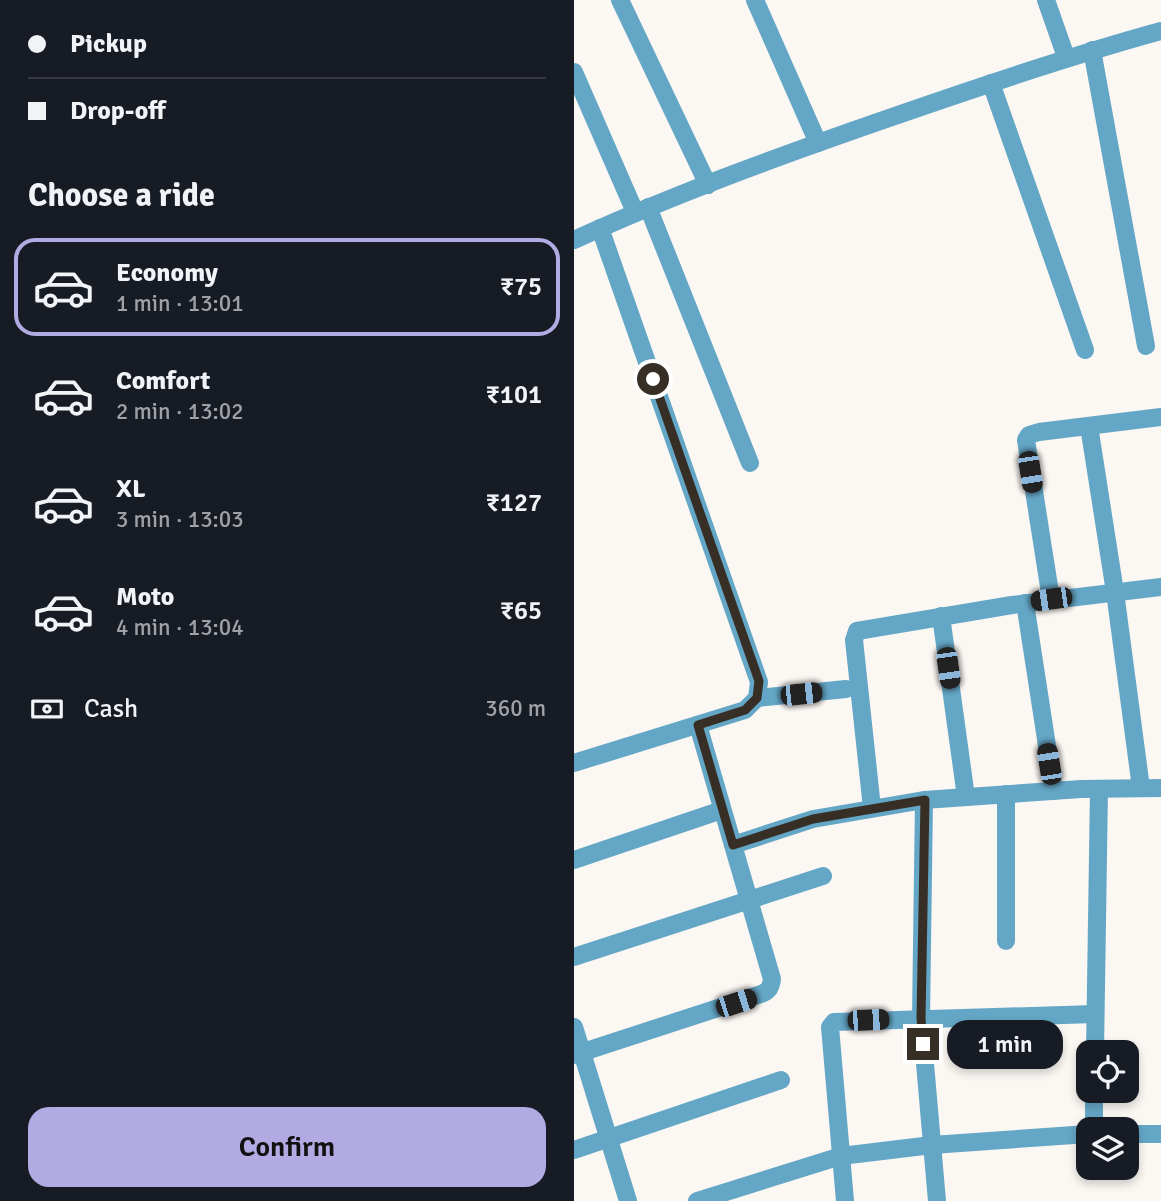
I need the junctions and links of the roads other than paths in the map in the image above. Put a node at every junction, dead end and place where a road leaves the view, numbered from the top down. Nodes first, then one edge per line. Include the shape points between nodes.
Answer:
1 (621, 0) edge
2 (755, 0) edge
3 (1046, 0) edge
4 (1161, 31) edge
5 (1092, 50) junction
6 (1066, 57) junction
7 (574, 72) edge
8 (991, 83) junction
9 (818, 143) junction
10 (708, 186) junction
11 (642, 210) junction
12 (600, 228) junction
13 (574, 240) edge
14 (1146, 346) dead end
15 (1085, 351) dead end
16 (1161, 417) edge
17 (1089, 426) junction
18 (750, 463) dead end
19 (1161, 587) edge
20 (1115, 592) junction
21 (1051, 599) junction
22 (1025, 603) junction
23 (941, 616) junction
24 (846, 689) dead end
25 (757, 698) junction
26 (698, 725) junction
27 (574, 763) edge
28 (1140, 788) junction
29 (1161, 788) edge
30 (1099, 789) junction
31 (1054, 791) junction
32 (1006, 794) junction
33 (966, 797) junction
34 (925, 800) junction
35 (872, 808) junction
36 (722, 810) junction
37 (733, 845) junction
38 (574, 860) edge
39 (823, 876) dead end
40 (750, 900) junction
41 (1006, 941) dead end
42 (574, 957) edge
43 (1096, 1014) junction
44 (921, 1018) junction
45 (574, 1027) edge
46 (1095, 1040) edge
47 (578, 1054) edge
48 (781, 1080) dead end
49 (1139, 1134) edge
50 (1161, 1134) edge
51 (1076, 1135) edge
52 (609, 1140) junction
53 (932, 1145) junction
54 (574, 1150) edge
55 (841, 1156) junction
56 (628, 1201) edge
57 (697, 1201) edge
58 (845, 1201) edge
59 (937, 1201) edge

1 - 10 street
2 - 9 street
3 - 6 street
4 - 5 street
5 - 6 street
5 - 14 street
6 - 8 street
7 - 11 street
8 - 9 street
8 - 15 street
9 - 10 street
10 - 11 street
11 - 12 street
11 - 18 street
12 - 13 street
12 - 25 street via 759,681
16 - 17 street
17 - 20 street
17 - 21 street via 1039,432 1026,440
19 - 20 street
20 - 21 street
20 - 28 street
21 - 22 street
22 - 23 street
22 - 31 street
23 - 33 street
23 - 35 street via 855,634
24 - 25 street
25 - 26 street via 745,710
26 - 27 street
26 - 36 street
28 - 29 street
28 - 30 street
30 - 31 street
30 - 43 street
31 - 32 street
32 - 33 street
32 - 41 street
33 - 34 street
34 - 35 street
34 - 44 street
35 - 37 street via 813,819
36 - 37 street
36 - 38 street
37 - 40 street
39 - 40 street
40 - 42 street
40 - 47 street via 772,979 768,991
43 - 44 street
43 - 46 street
44 - 53 street
44 - 55 street via 842,1020 830,1027
45 - 47 street
47 - 52 street
48 - 52 street
49 - 50 street
51 - 53 street
52 - 54 street
52 - 56 street
53 - 55 street
53 - 59 street
55 - 57 street
55 - 58 street

